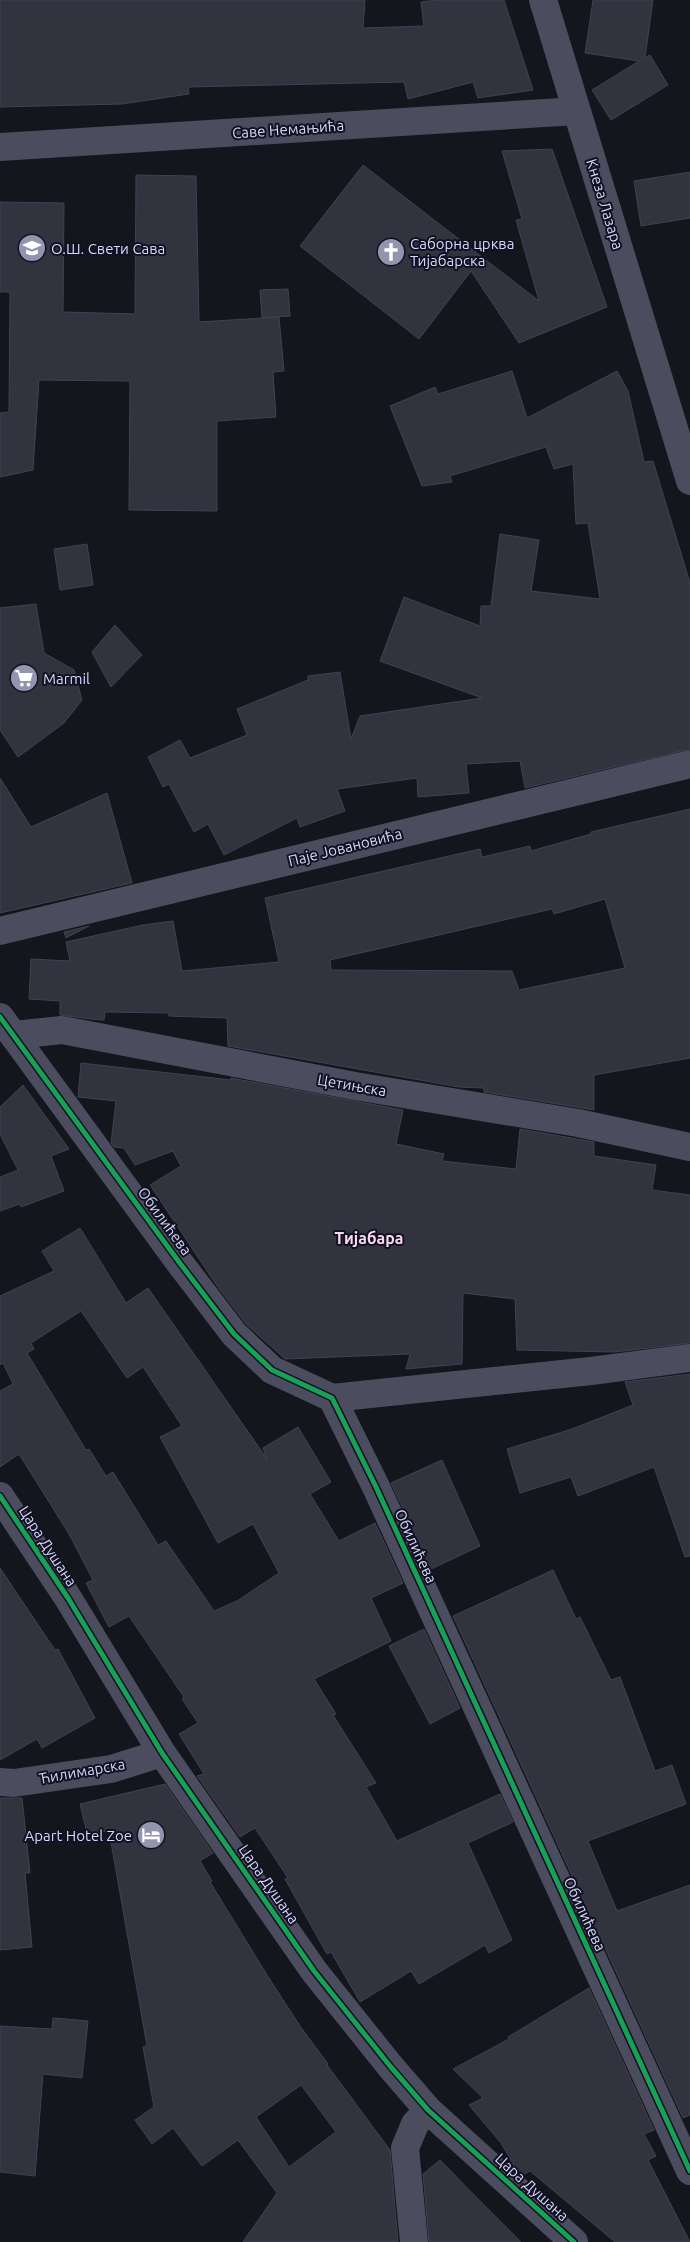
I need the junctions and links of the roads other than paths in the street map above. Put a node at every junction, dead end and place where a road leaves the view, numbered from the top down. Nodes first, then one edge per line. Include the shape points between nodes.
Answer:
1 (543, 0) edge
2 (577, 111) junction
3 (0, 147) edge
4 (679, 405) edge
5 (690, 481) edge
6 (690, 764) edge
7 (0, 931) edge
8 (7, 1026) edge
9 (690, 1147) edge
10 (690, 1358) edge
11 (332, 1398) junction
12 (0, 1496) edge
13 (162, 1753) junction
14 (0, 1782) edge
15 (428, 2110) junction
16 (690, 2171) edge
17 (414, 2242) edge
18 (574, 2242) edge

1 - 2 street, Кнеза Лазара
2 - 3 street, Саве Немањића
2 - 4 street, Кнеза Лазара
4 - 5 street, Кнеза Лазара
6 - 7 street, Паје Јовановића
8 - 9 street, Цетињска via 62,1030 355,1086 578,1123
8 - 11 street, Обилићева via 234,1334 272,1370
10 - 11 street
11 - 16 street, Обилићева via 376,1487
12 - 13 street, Цара Душана via 68,1598
13 - 14 street, Ћилимарска via 111,1769 14,1783
13 - 15 street, Цара Душана via 314,1971
15 - 17 street via 415,2124 405,2148
15 - 18 street, Цара Душана

